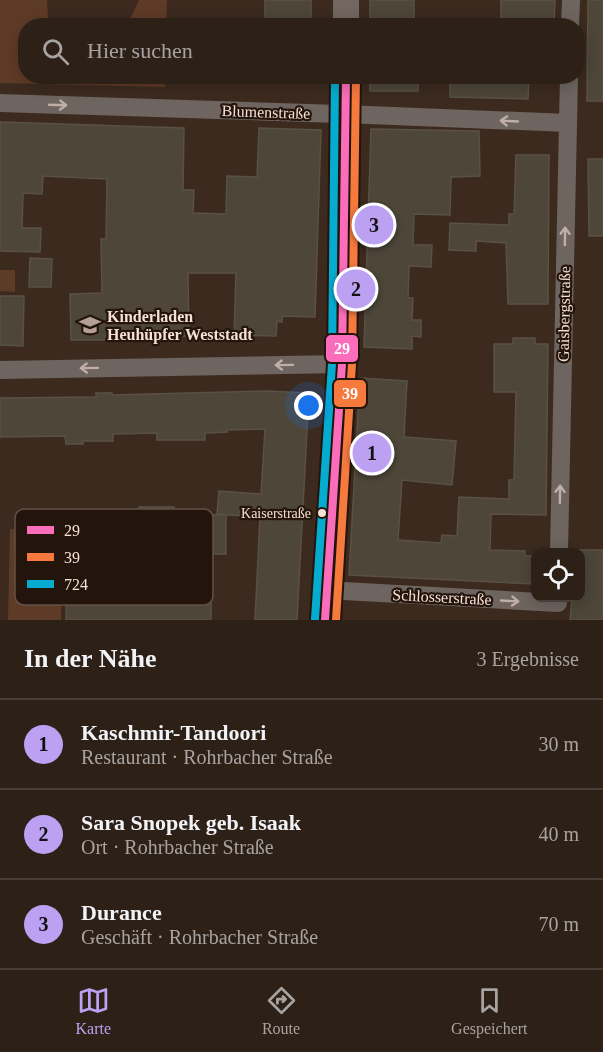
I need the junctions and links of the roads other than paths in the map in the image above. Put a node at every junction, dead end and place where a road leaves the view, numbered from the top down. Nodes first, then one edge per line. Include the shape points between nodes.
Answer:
1 (346, 0) edge
2 (571, 0) edge
3 (346, 18) edge
4 (570, 18) edge
5 (346, 84) edge
6 (569, 84) edge
7 (0, 103) edge
8 (347, 114) junction
9 (568, 123) junction
10 (342, 364) junction
11 (0, 370) edge
12 (559, 548) edge
13 (326, 590) junction
14 (557, 607) edge
15 (324, 620) edge

1 - 3 main road
2 - 4 street
5 - 8 main road
6 - 9 street, Gaisbergstraße
7 -> 8 street, Blumenstraße
9 -> 8 street, Blumenstraße
8 - 10 main road
12 -> 9 street, Gaisbergstraße
10 -> 11 street
10 - 13 main road
13 -> 14 street, Schlosserstraße
13 - 15 main road

